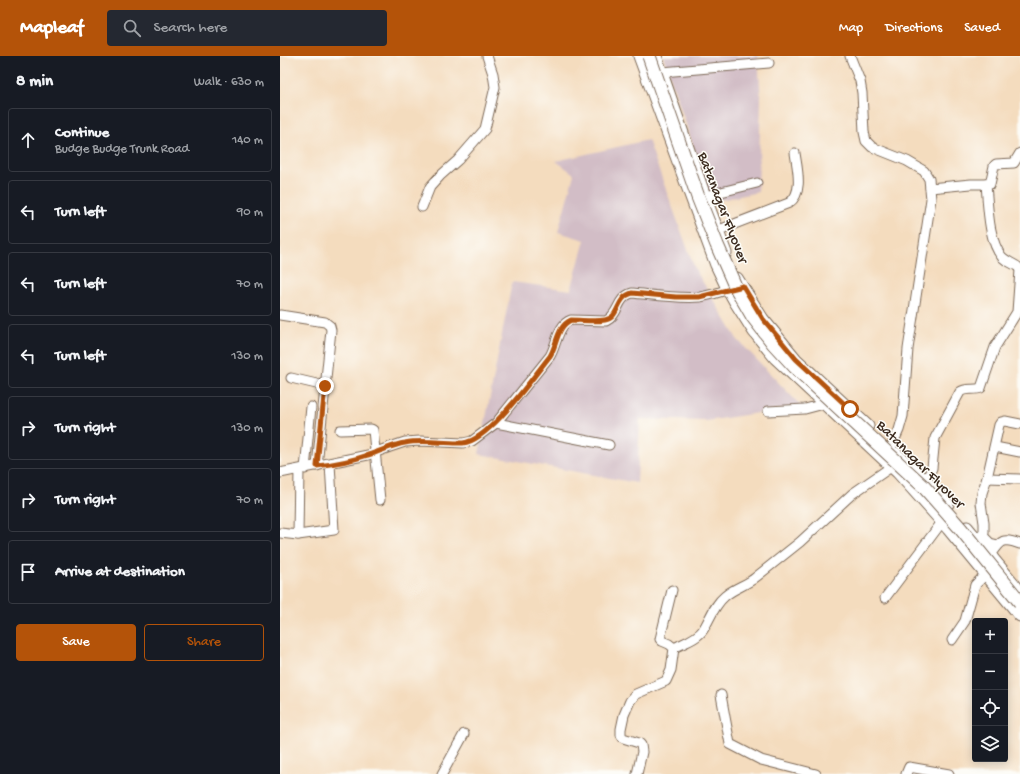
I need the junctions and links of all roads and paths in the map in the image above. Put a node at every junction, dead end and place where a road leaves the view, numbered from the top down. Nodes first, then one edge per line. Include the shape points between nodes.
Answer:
1 (487, 56) edge
2 (639, 56) edge
3 (649, 56) edge
4 (656, 56) edge
5 (850, 56) edge
6 (769, 63) dead end
7 (662, 72) junction
8 (795, 153) dead end
9 (1020, 153) edge
10 (757, 182) dead end
11 (986, 184) junction
12 (930, 188) junction
13 (705, 196) junction
14 (422, 207) dead end
15 (719, 230) junction
16 (1020, 270) edge
17 (743, 286) junction
18 (728, 289) junction
19 (280, 315) edge
20 (291, 378) dead end
21 (325, 386) junction
22 (824, 404) junction
23 (311, 407) dead end
24 (768, 411) dead end
25 (496, 423) junction
26 (1020, 424) edge
27 (340, 430) dead end
28 (609, 445) dead end
29 (995, 447) junction
30 (891, 448) junction
31 (376, 452) junction
32 (1020, 452) edge
33 (330, 464) junction
34 (317, 466) junction
35 (891, 467) junction
36 (302, 469) junction
37 (280, 473) edge
38 (987, 478) junction
39 (1020, 479) edge
40 (926, 481) junction
41 (380, 500) dead end
42 (942, 522) junction
43 (280, 533) edge
44 (298, 535) junction
45 (980, 537) junction
46 (1020, 544) edge
47 (998, 545) junction
48 (991, 555) junction
49 (985, 575) junction
50 (672, 590) dead end
51 (1020, 591) edge
52 (885, 598) dead end
53 (1020, 602) edge
54 (1020, 616) edge
55 (952, 640) dead end
56 (674, 648) junction
57 (721, 695) dead end
58 (464, 734) dead end
59 (442, 774) edge
60 (637, 774) edge
61 (816, 774) edge
62 (906, 774) edge
63 (949, 774) edge

1 - 14 street via 495,87 485,129 430,187
2 - 18 street via 716,265
3 - 53 main road, Batanagar Flyover, bridge via 717,246 735,286 753,317 795,367 924,488
4 - 7 street
5 - 12 street via 860,82 866,141 872,147 908,161 924,171 929,179
6 - 7 street
7 - 13 street
8 - 15 street via 798,188 794,200
9 - 11 street via 1014,163 996,164 990,184
10 - 13 street
11 - 12 street
11 - 16 street via 989,217 997,250
12 - 30 street via 931,199 908,349 903,416
13 - 15 street
15 - 17 street
16 - 40 street via 1017,312 995,348 981,388 960,392 935,438 932,468
17 - 18 street
17 - 30 street via 763,319 796,359
18 - 22 street via 754,332 775,358
18 - 25 street via 699,297 632,293 621,300 611,318 566,322 561,328 555,349
19 - 21 street via 325,322 330,326
20 - 21 street
21 - 34 street
22 - 24 street via 805,409
22 - 35 street
23 - 36 street
25 - 28 street
25 - 31 street via 472,441 405,442
26 - 29 street via 1001,422
27 - 31 street via 373,430
29 - 32 street
29 - 38 street
30 - 40 street
31 - 33 street
31 - 41 street
33 - 34 street
33 - 44 street via 334,530
34 - 36 street
35 - 42 street
35 - 56 street via 843,502 750,583 724,596 702,631
36 - 37 street
36 - 44 street
38 - 39 street
38 - 45 street via 981,503 985,528
40 - 45 street
42 - 49 street
42 - 52 street
43 - 44 street
45 - 47 street
45 - 48 street
46 - 47 street via 1005,540
47 - 48 street
48 - 51 street
49 - 54 street
49 - 55 street via 975,585 965,621
50 - 56 street via 660,639
56 - 60 street via 669,677 666,681 632,696 624,715 621,735 639,743 642,748
57 - 61 street via 730,744 761,760
58 - 59 street
62 - 63 street via 909,767

